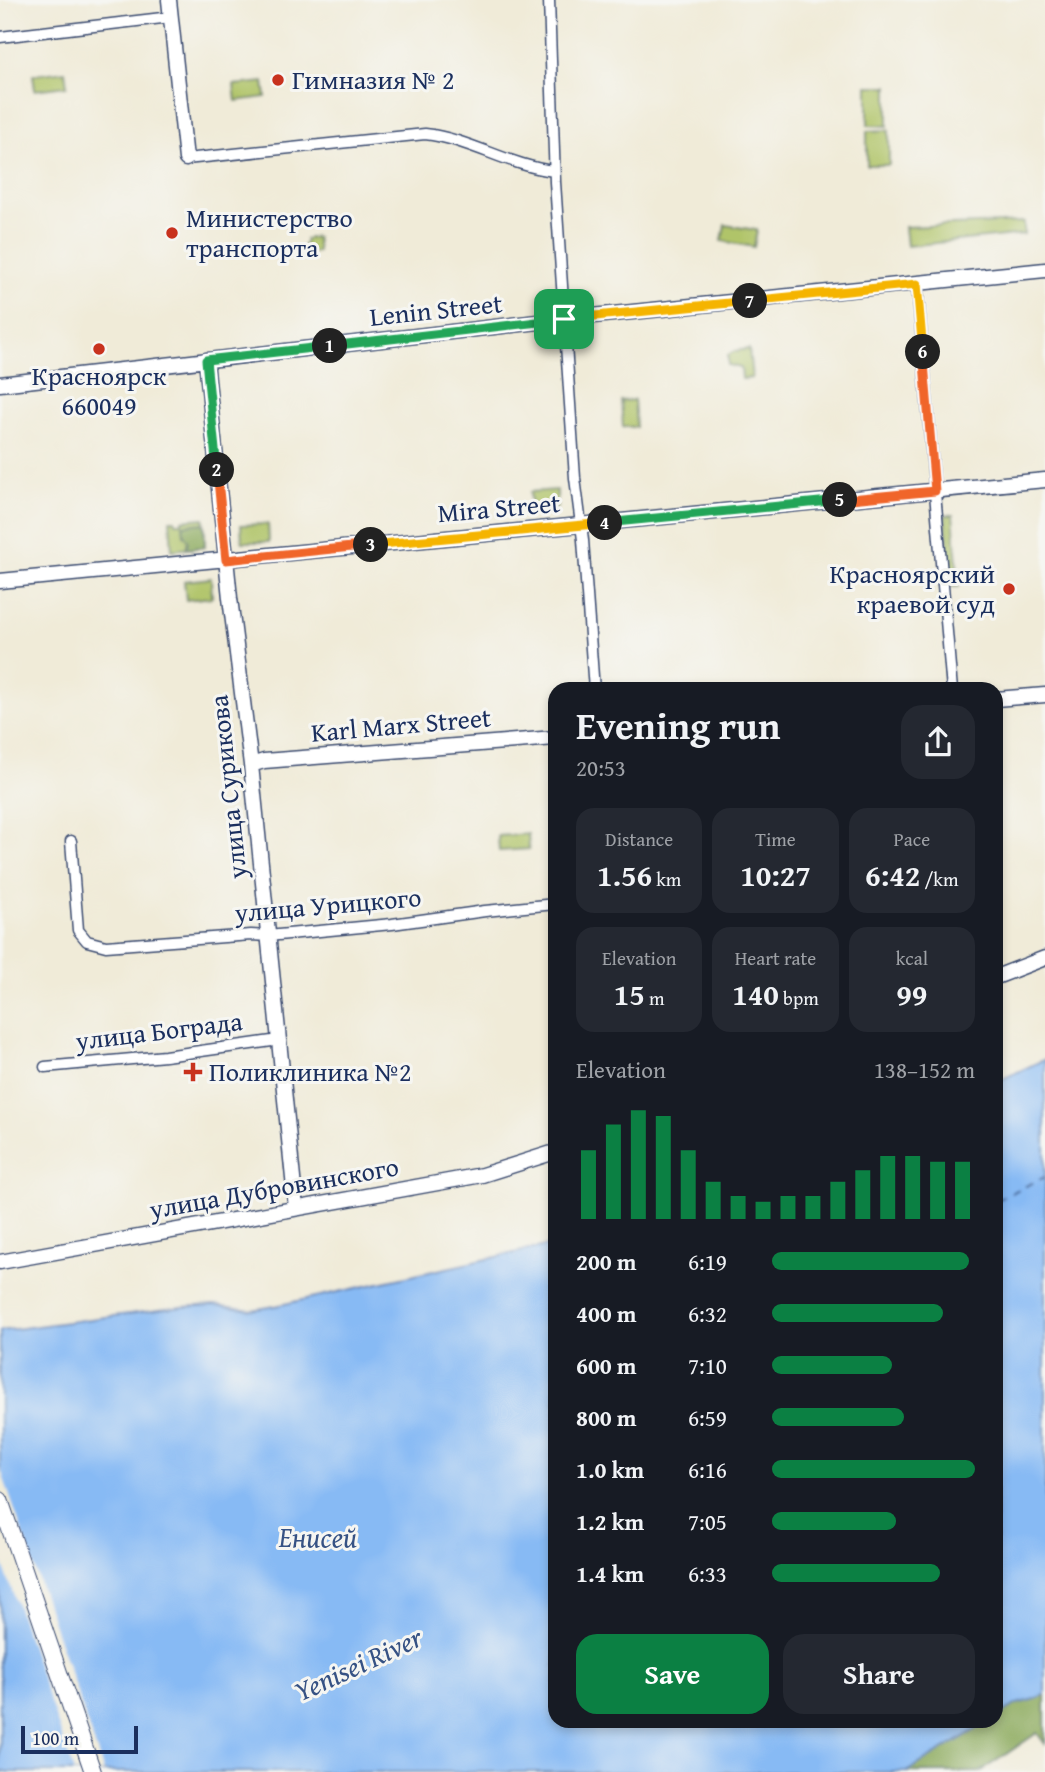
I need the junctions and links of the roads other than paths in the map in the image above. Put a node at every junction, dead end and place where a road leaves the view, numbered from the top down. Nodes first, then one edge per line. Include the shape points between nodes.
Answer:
1 (169, 0) edge
2 (549, 0) edge
3 (171, 17) junction
4 (0, 37) edge
5 (186, 159) joint
6 (554, 171) junction
7 (1045, 270) edge
8 (917, 284) junction
9 (564, 319) junction
10 (206, 360) junction
11 (0, 384) edge
12 (1045, 480) edge
13 (935, 491) junction
14 (581, 526) junction
15 (226, 560) junction
16 (0, 581) edge
17 (593, 682) edge
18 (951, 682) edge
19 (1045, 695) edge
20 (1003, 698) edge
21 (548, 739) edge
22 (251, 765) junction
23 (71, 841) dead end
24 (548, 905) edge
25 (268, 936) junction
26 (1045, 958) edge
27 (1003, 974) edge
28 (279, 1040) junction
29 (46, 1067) dead end
30 (548, 1154) edge
31 (296, 1208) junction
32 (0, 1262) edge
33 (0, 1500) edge
34 (0, 1522) edge
35 (85, 1772) edge
36 (93, 1772) edge

1 - 3 main road
2 - 6 street
3 - 4 street
3 - 5 main road
5 - 6 street via 425,134
6 - 9 street
7 - 8 main road, Lenin Street
8 - 9 main road, Lenin Street
8 - 13 street
9 - 10 main road, Lenin Street
9 - 14 street
10 - 11 main road, Lenin Street
10 - 15 main road, улица Сурикова
12 - 13 main road, Mira Street
13 - 14 main road, Mira Street
13 - 18 street
14 - 15 main road, Mira Street
14 - 17 street
15 - 16 main road, Mira Street
15 - 22 main road, улица Сурикова
19 - 20 main road
21 - 22 main road, Karl Marx Street
22 - 25 main road, улица Сурикова
23 - 25 street, улица Урицкого via 78,930 87,941 106,946
24 - 25 street, улица Урицкого
25 - 28 main road, улица Сурикова
26 - 27 main road
28 - 29 street, улица Бограда
28 - 31 main road, улица Сурикова
30 - 31 main road, улица Дубровинского via 482,1175
31 - 32 main road, улица Дубровинского
33 - 36 highway
34 - 35 highway

